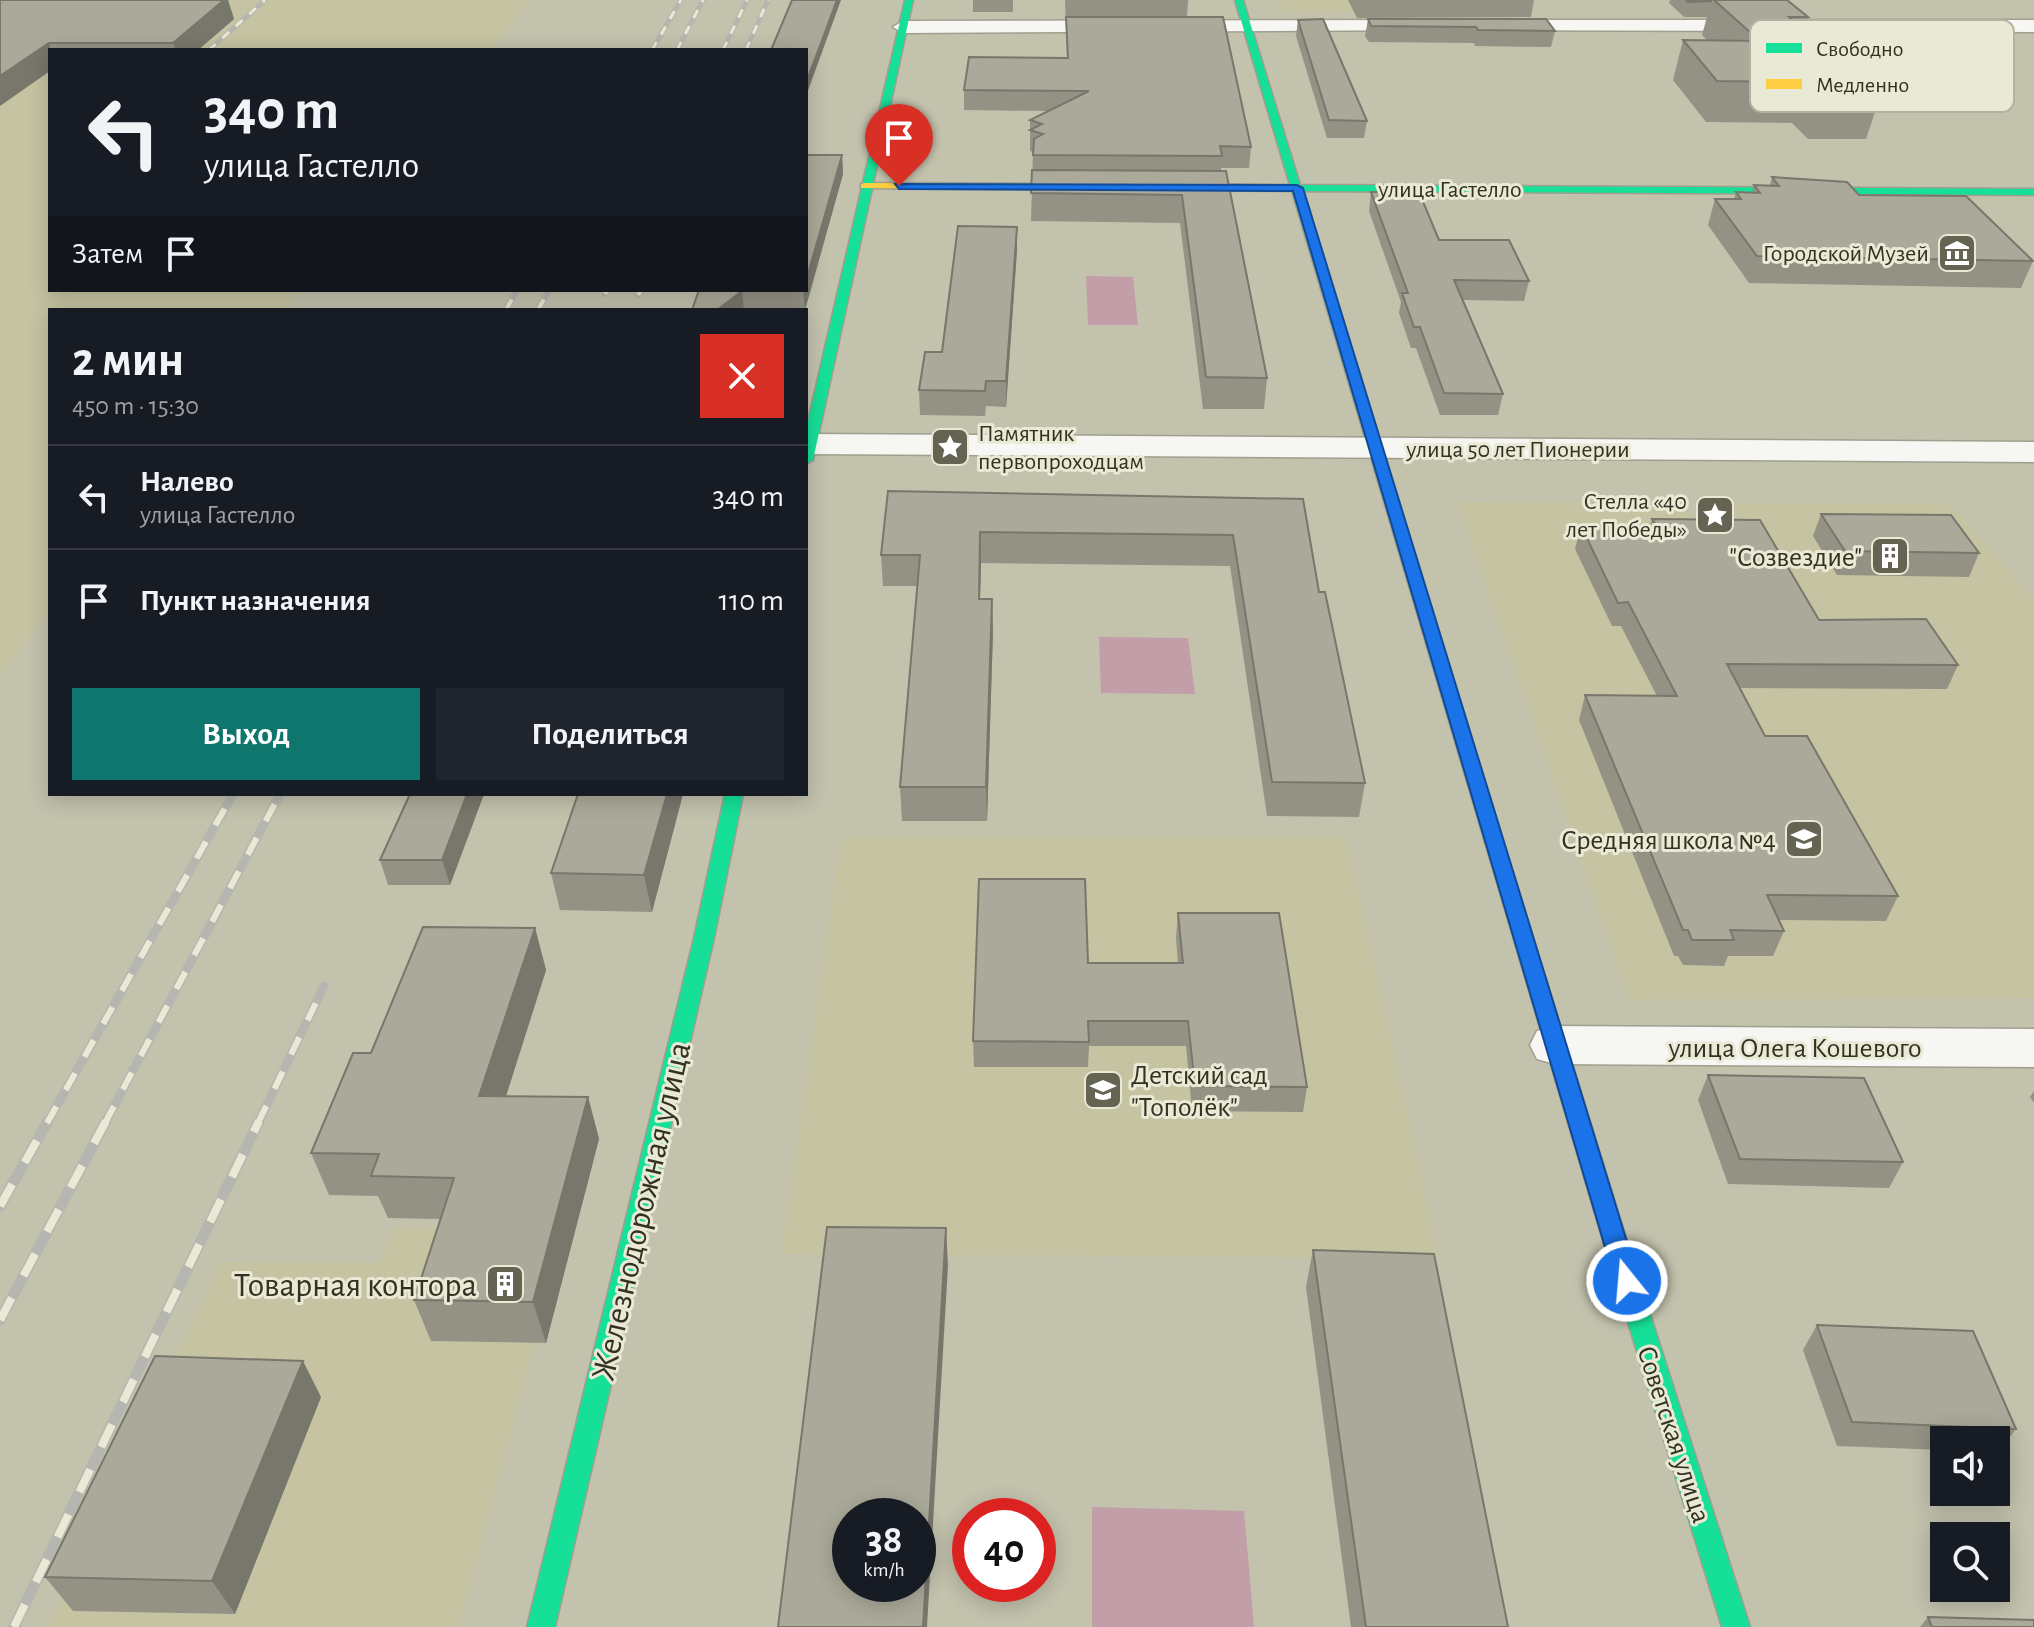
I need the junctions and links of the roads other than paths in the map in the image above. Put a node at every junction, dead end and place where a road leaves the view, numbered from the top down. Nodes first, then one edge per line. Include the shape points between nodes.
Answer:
1 (909, 0) edge
2 (1239, 0) edge
3 (1246, 25) junction
4 (1444, 26) edge
5 (1476, 26) edge
6 (1750, 26) edge
7 (903, 27) junction
8 (865, 186) junction
9 (1117, 187) edge
10 (1148, 187) edge
11 (1297, 188) junction
12 (2034, 192) edge
13 (1374, 448) junction
14 (808, 452) edge
15 (2034, 452) edge
16 (734, 796) edge
17 (1555, 1045) junction
18 (2034, 1048) edge
19 (541, 1627) edge
20 (1736, 1627) edge

1 - 7 main road
2 - 3 main road, Советская улица
3 - 4 street
3 - 7 street
3 - 11 main road, Советская улица
5 - 6 street
7 - 8 main road
8 - 9 main road
8 - 14 main road
10 - 11 main road, улица Гастелло
11 - 12 main road, улица Гастелло
11 - 13 main road, Советская улица
13 - 14 street, улица 50 лет Пионерии
13 - 15 street, улица 50 лет Пионерии
13 - 17 main road, Советская улица
16 - 19 main road, Железнодорожная улица
17 - 18 street, улица Олега Кошевого
17 - 20 main road, Советская улица

